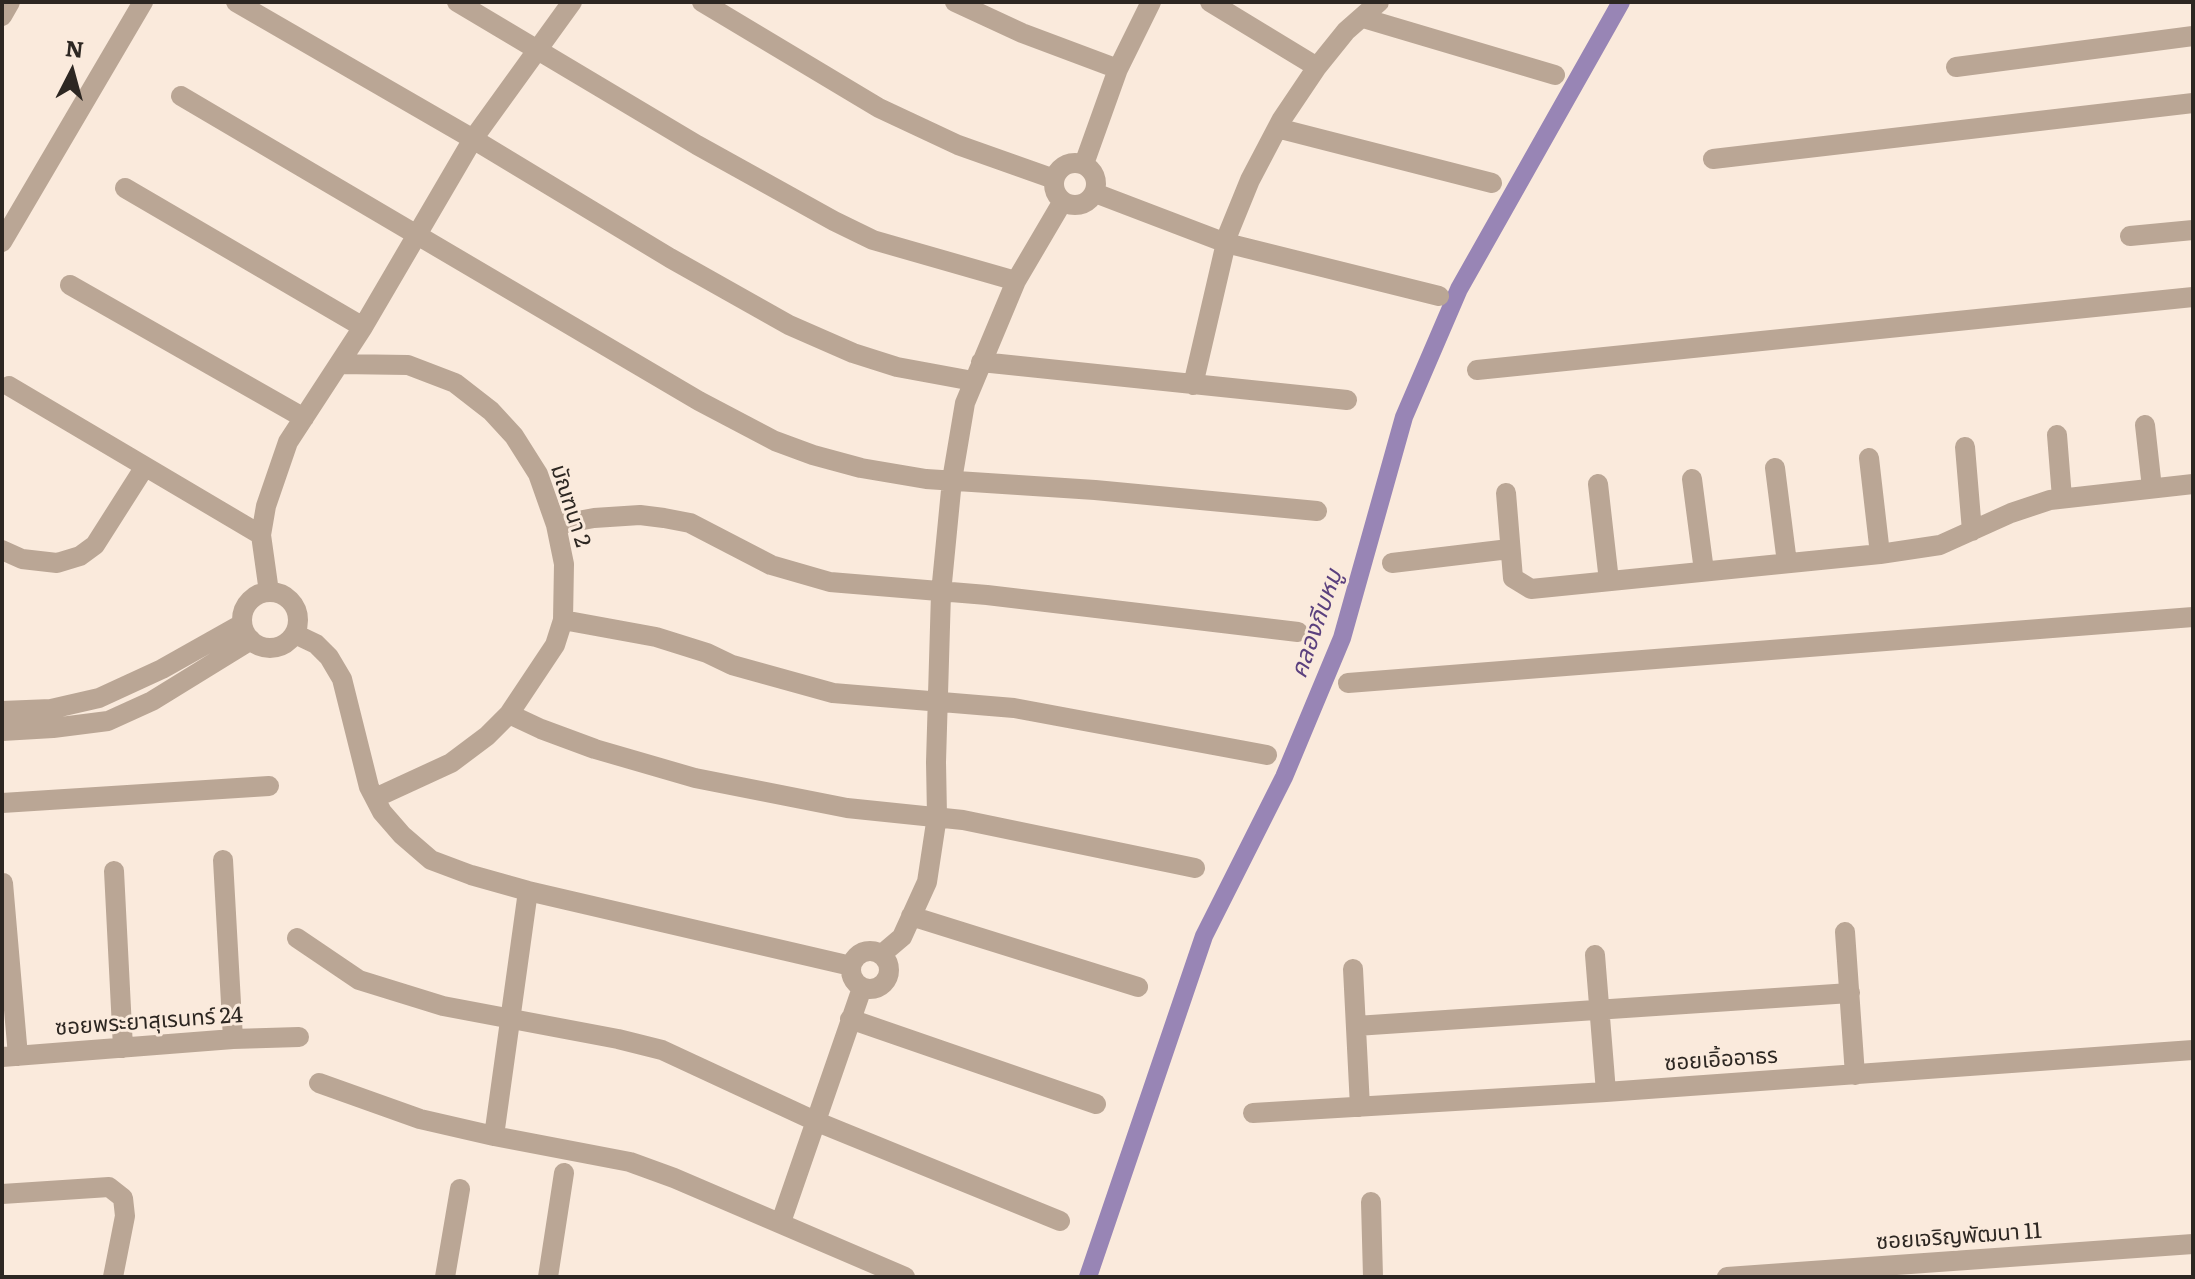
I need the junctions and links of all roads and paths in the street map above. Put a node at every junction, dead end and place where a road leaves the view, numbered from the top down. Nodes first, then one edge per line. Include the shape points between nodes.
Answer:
1 (10, 2) edge
2 (143, 2) edge
3 (236, 2) edge
4 (457, 2) edge
5 (572, 2) edge
6 (702, 2) edge
7 (955, 2) edge
8 (1151, 2) edge
9 (1210, 2) edge
10 (1379, 2) edge
11 (2, 16) edge
12 (1363, 18) junction
13 (2193, 36) edge
14 (537, 49) junction
15 (1317, 67) junction
16 (1956, 67) dead end
17 (1118, 69) junction
18 (1555, 75) dead end
19 (181, 96) dead end
20 (2193, 103) edge
21 (1277, 128) junction
22 (473, 139) junction
23 (1713, 159) dead end
24 (1084, 164) junction
25 (1054, 179) junction
26 (1492, 183) dead end
27 (125, 188) dead end
28 (1095, 193) junction
29 (1063, 201) junction
30 (2193, 230) edge
31 (419, 235) junction
32 (2130, 236) dead end
33 (2, 242) edge
34 (1226, 243) junction
35 (1016, 281) junction
36 (70, 285) dead end
37 (1439, 296) dead end
38 (2193, 297) edge
39 (363, 327) junction
40 (340, 364) junction
41 (1477, 370) dead end
42 (977, 371) junction
43 (1193, 385) junction
44 (9, 386) dead end
45 (1347, 400) dead end
46 (304, 418) junction
47 (2145, 425) dead end
48 (2057, 435) dead end
49 (1965, 447) dead end
50 (1869, 458) dead end
51 (144, 468) junction
52 (1775, 468) dead end
53 (1692, 479) dead end
54 (952, 480) junction
55 (1598, 484) dead end
56 (2193, 484) edge
57 (2152, 488) junction
58 (1506, 493) dead end
59 (2062, 498) junction
60 (1317, 511) dead end
61 (556, 525) junction
62 (1972, 531) junction
63 (261, 535) junction
64 (1509, 549) junction
65 (2, 550) edge
66 (1880, 554) junction
67 (1392, 563) dead end
68 (1787, 563) junction
69 (1704, 571) junction
70 (1609, 581) junction
71 (269, 592) junction
72 (941, 593) junction
73 (2193, 617) edge
74 (563, 620) junction
75 (246, 632) junction
76 (1298, 632) dead end
77 (295, 634) junction
78 (1348, 683) dead end
79 (939, 700) junction
80 (2, 711) edge
81 (509, 714) junction
82 (2, 731) edge
83 (1267, 755) dead end
84 (269, 786) dead end
85 (375, 798) junction
86 (2, 803) edge
87 (937, 816) junction
88 (223, 860) dead end
89 (1195, 868) dead end
90 (114, 871) dead end
91 (3, 883) edge
92 (528, 891) junction
93 (911, 916) junction
94 (1845, 932) dead end
95 (297, 938) dead end
96 (882, 954) junction
97 (1595, 955) dead end
98 (851, 966) junction
99 (1353, 969) dead end
100 (1138, 987) dead end
101 (862, 988) junction
102 (1850, 993) junction
103 (1600, 1011) junction
104 (850, 1019) junction
105 (509, 1020) junction
106 (1356, 1026) junction
107 (299, 1037) dead end
108 (233, 1039) junction
109 (123, 1048) junction
110 (2193, 1050) edge
111 (10, 1056) edge
112 (1855, 1075) junction
113 (319, 1083) dead end
114 (1606, 1092) junction
115 (1096, 1104) dead end
116 (1360, 1107) junction
117 (1253, 1113) dead end
118 (815, 1121) junction
119 (494, 1136) junction
120 (564, 1173) dead end
121 (460, 1189) dead end
122 (2, 1194) edge
123 (1371, 1202) dead end
124 (1060, 1221) dead end
125 (781, 1222) junction
126 (2193, 1244) edge
127 (113, 1277) edge
128 (445, 1277) edge
129 (548, 1277) edge
130 (905, 1277) edge
131 (1373, 1277) edge
132 (1727, 1277) edge

1 - 11 street
2 - 33 street
3 - 22 street
4 - 14 street
5 - 14 street
6 - 25 street via 879,108 958,145
7 - 17 street
8 - 17 street
9 - 15 street
10 - 12 street
12 - 15 street
12 - 18 street
13 - 16 street
14 - 22 street
14 - 35 street via 697,145 873,240
15 - 21 street
17 - 24 street
19 - 31 street
20 - 23 street
21 - 26 street
21 - 34 street
22 - 31 street
22 - 42 street via 789,325 897,367
24 - 25 street via 1066,164
24 - 28 street via 1096,176
25 - 29 street
27 - 39 street
28 - 29 street via 1080,204
28 - 34 street
29 - 35 street
30 - 32 street
31 - 39 street
31 - 54 street via 775,441 861,468
34 - 37 street
34 - 43 street
35 - 42 street
36 - 46 street
38 - 41 street
39 - 40 street
40 - 46 street
40 - 61 street, มัณฑนา 2 via 408,365 455,383 514,436 538,474
42 - 43 street
42 - 54 street via 965,403
43 - 45 street
44 - 51 street
46 - 63 street via 276,472
47 - 57 street
48 - 59 street
49 - 62 street
50 - 66 street
51 - 63 street
51 - 65 street via 95,545 80,556 57,563 22,559
52 - 68 street
53 - 69 street
54 - 60 street
54 - 72 street
55 - 70 street
56 - 57 street
57 - 59 street
58 - 64 street
59 - 62 street
61 - 72 street via 640,515 677,520 801,576
61 - 74 street, มัณฑนา 2 via 564,564
62 - 66 street via 1940,545
63 - 71 street
64 - 67 street
64 - 70 street via 1513,578 1531,589
66 - 68 street
68 - 69 street
69 - 70 street
71 - 75 street via 248,602 243,612
71 - 77 street via 295,605
72 - 76 street
72 - 79 street
73 - 78 street
74 - 79 street via 656,637 833,693
74 - 81 street, มัณฑนา 2 via 555,645
75 - 77 street via 262,647 274,648
75 - 80 street via 99,698 51,709
75 - 82 street via 152,701 108,721
77 - 85 street via 316,644 342,679
79 - 83 street via 1014,708
79 - 87 street
81 - 85 street, มัณฑนา 2 via 451,763
81 - 87 street via 595,749 695,778 847,808
84 - 86 street
85 - 92 street via 402,835 431,860
87 - 89 street
87 - 93 street via 927,882
88 - 108 street
90 - 109 street
91 - 111 street
92 - 98 street
92 - 105 street
93 - 96 street via 902,937
93 - 100 street
94 - 102 street
95 - 105 street via 359,980
96 - 98 street via 859,953
96 - 101 street via 888,976 878,988
97 - 103 street
98 - 101 street via 851,975
99 - 106 street
101 - 104 street
102 - 103 street
102 - 112 street
103 - 106 street
103 - 114 street
104 - 115 street
104 - 118 street
105 - 118 street via 662,1050
105 - 119 street
106 - 116 street
107 - 108 street, ซอยพระยาสุเรนทร์ 24
108 - 109 street, ซอยพระยาสุเรนทร์ 24
109 - 111 street, ซอยพระยาสุเรนทร์ 24
110 - 112 street, ซอยเอิ้ออาธร
112 - 114 street, ซอยเอิ้ออาธร
113 - 119 street via 420,1119
114 - 116 street, ซอยเอิ้ออาธร
116 - 117 street, ซอยเอิ้ออาธร
118 - 124 street
118 - 125 street
119 - 125 street via 630,1162
120 - 129 street
121 - 128 street
122 - 127 street via 109,1187 123,1198 125,1216
123 - 131 street
125 - 130 street
126 - 132 street, ซอยเจริญพัฒนา 11

